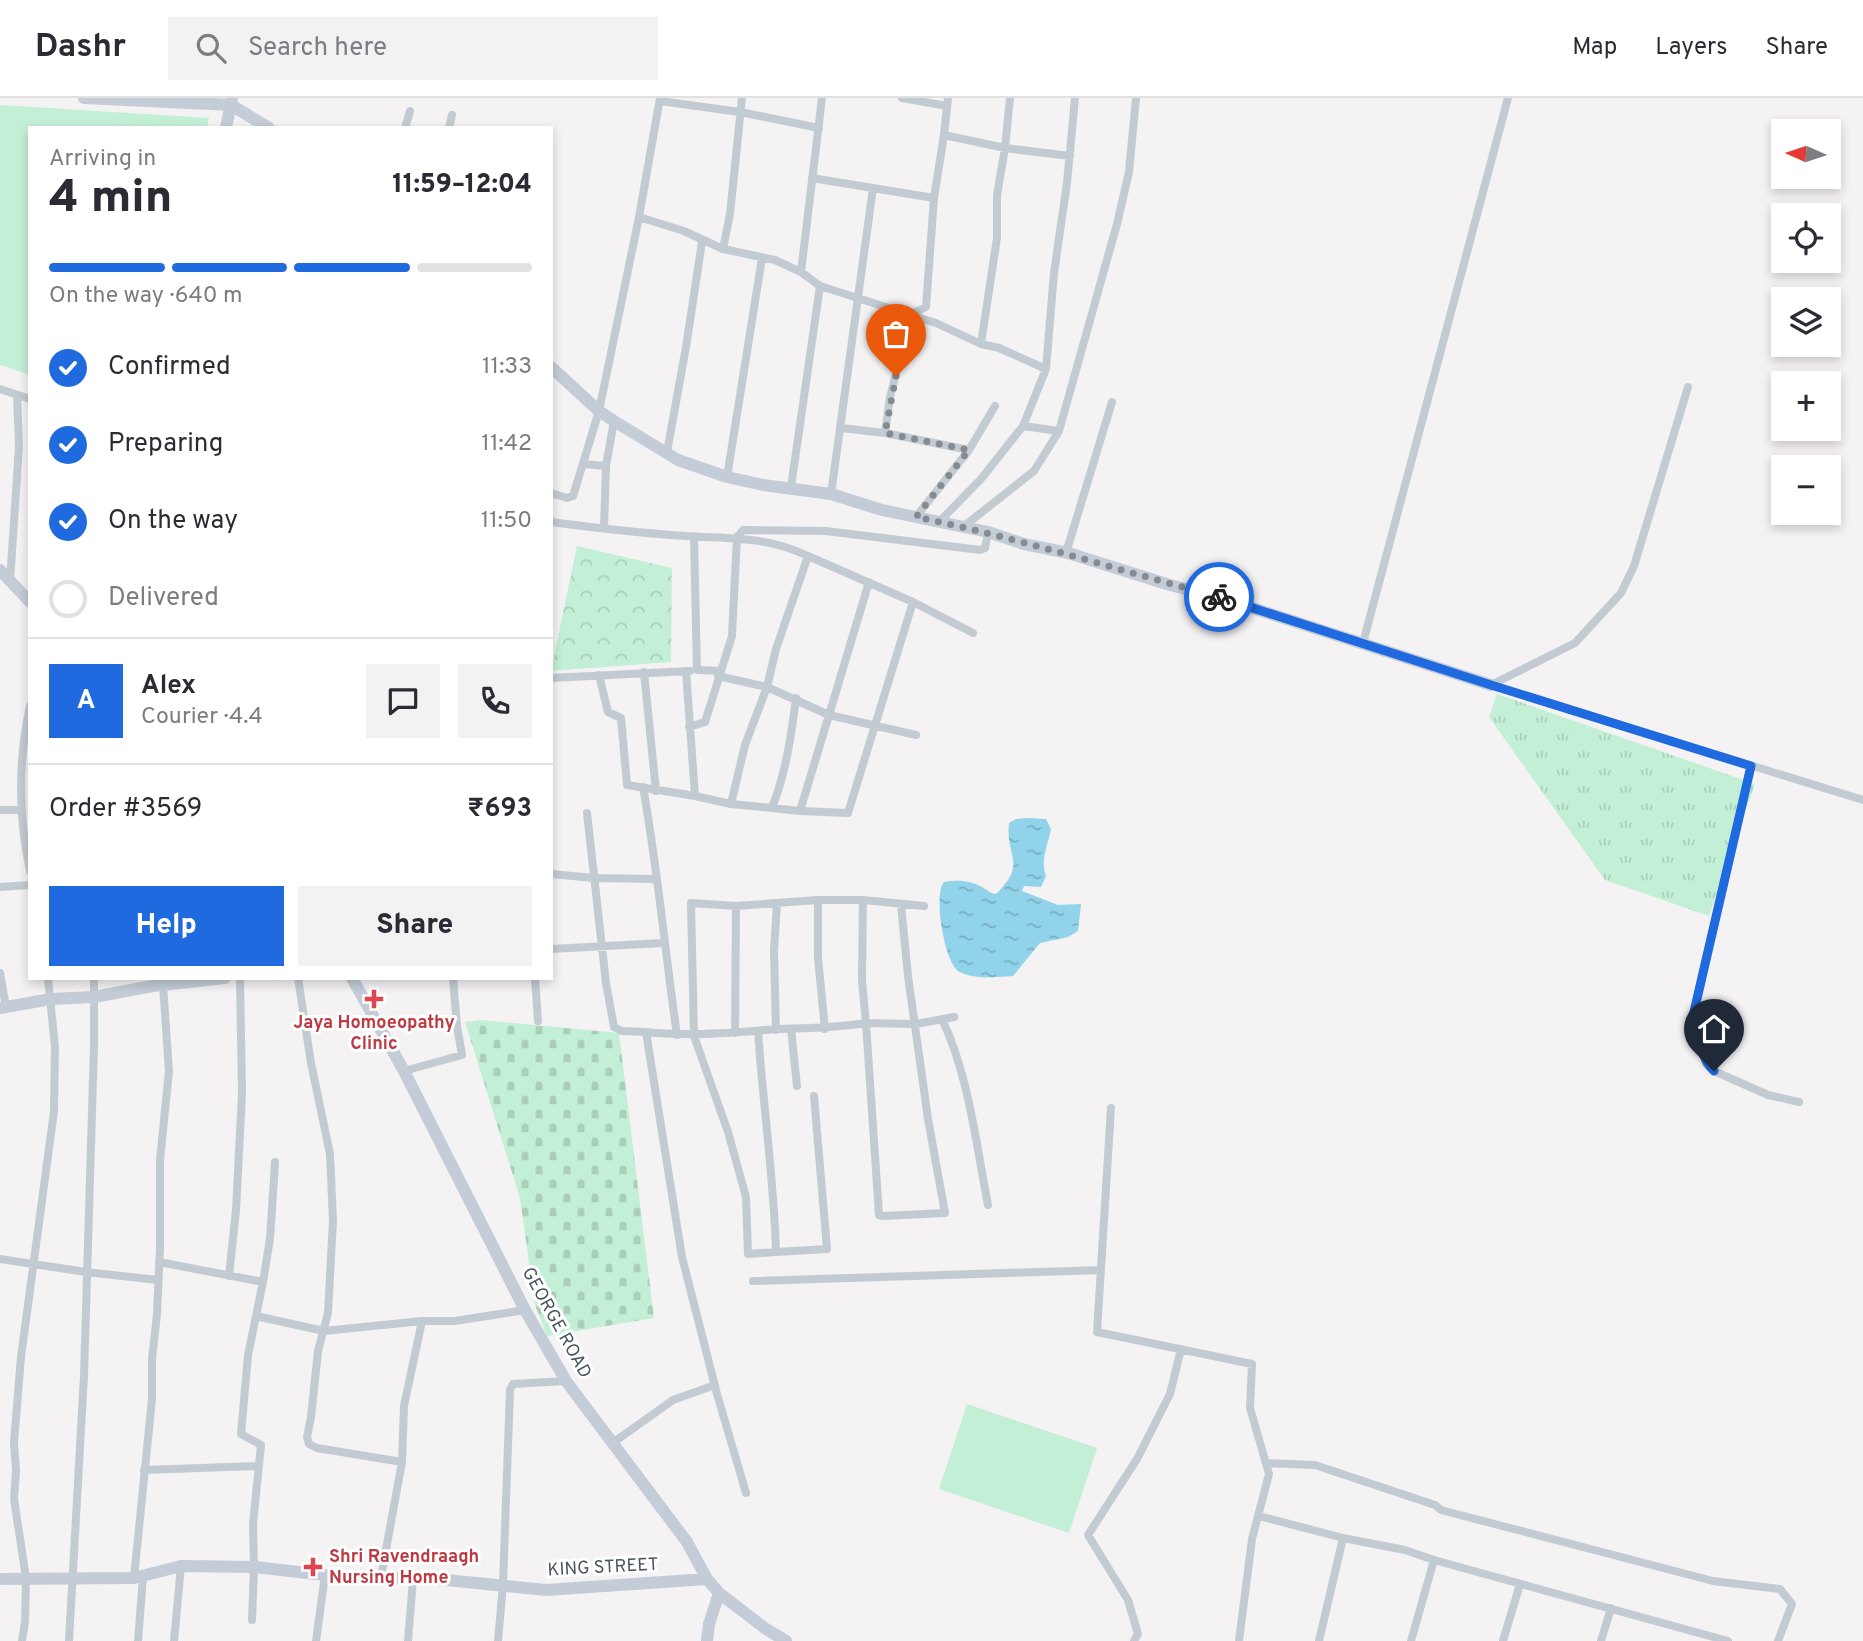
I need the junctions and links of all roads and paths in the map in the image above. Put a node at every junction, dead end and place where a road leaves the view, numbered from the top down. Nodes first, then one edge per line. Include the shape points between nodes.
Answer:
1 (84, 98) edge
2 (742, 98) edge
3 (822, 98) edge
4 (902, 98) edge
5 (1010, 98) edge
6 (1075, 98) edge
7 (1136, 98) edge
8 (1508, 98) edge
9 (660, 99) edge
10 (232, 102) edge
11 (947, 102) edge
12 (410, 111) dead end
13 (740, 112) junction
14 (452, 115) dead end
15 (226, 126) edge
16 (266, 126) edge
17 (406, 126) edge
18 (449, 126) edge
19 (819, 128) junction
20 (944, 135) junction
21 (1005, 148) junction
22 (1070, 156) junction
23 (812, 178) junction
24 (873, 188) junction
25 (934, 198) junction
26 (639, 217) junction
27 (702, 242) junction
28 (723, 249) junction
29 (762, 258) junction
30 (801, 272) junction
31 (820, 286) junction
32 (857, 297) junction
33 (911, 314) junction
34 (981, 344) junction
35 (1046, 369) junction
36 (553, 374) edge
37 (1688, 387) dead end
38 (0, 388) edge
39 (17, 396) junction
40 (28, 399) edge
41 (1112, 402) dead end
42 (995, 406) dead end
43 (599, 411) junction
44 (614, 421) junction
45 (1023, 426) junction
46 (841, 428) junction
47 (1059, 431) junction
48 (885, 433) junction
49 (969, 450) junction
50 (667, 452) junction
51 (583, 464) junction
52 (606, 466) junction
53 (727, 477) junction
54 (791, 487) junction
55 (553, 494) edge
56 (831, 494) junction
57 (916, 517) junction
58 (553, 522) edge
59 (939, 522) junction
60 (963, 527) junction
61 (604, 528) junction
62 (988, 532) junction
63 (694, 537) junction
64 (737, 537) junction
65 (1066, 552) junction
66 (808, 556) junction
67 (0, 570) edge
68 (10, 582) junction
69 (869, 582) junction
70 (28, 600) edge
71 (913, 602) junction
72 (973, 633) dead end
73 (1363, 643) junction
74 (697, 670) junction
75 (686, 671) junction
76 (644, 672) junction
77 (719, 673) junction
78 (599, 675) junction
79 (553, 678) edge
80 (1491, 685) junction
81 (767, 687) junction
82 (796, 698) junction
83 (829, 715) junction
84 (28, 716) edge
85 (875, 724) junction
86 (689, 727) junction
87 (916, 735) dead end
88 (1751, 766) junction
89 (643, 787) junction
90 (656, 791) junction
91 (695, 796) junction
92 (1863, 800) edge
93 (731, 804) junction
94 (772, 808) junction
95 (0, 810) edge
96 (20, 810) junction
97 (800, 811) junction
98 (587, 813) dead end
99 (28, 859) edge
100 (553, 874) edge
101 (594, 878) junction
102 (657, 879) junction
103 (28, 885) edge
104 (0, 887) edge
105 (818, 900) junction
106 (863, 900) junction
107 (777, 903) junction
108 (901, 905) junction
109 (924, 905) dead end
110 (736, 906) junction
111 (663, 943) junction
112 (601, 946) junction
113 (553, 949) edge
114 (0, 973) edge
115 (48, 980) edge
116 (94, 980) edge
117 (197, 980) edge
118 (240, 980) edge
119 (298, 980) edge
120 (353, 980) edge
121 (453, 980) edge
122 (535, 980) edge
123 (156, 983) edge
124 (94, 997) junction
125 (51, 999) junction
126 (3, 1008) edge
127 (954, 1017) dead end
128 (942, 1019) junction
129 (538, 1021) dead end
130 (866, 1023) junction
131 (916, 1024) junction
132 (790, 1029) junction
133 (825, 1029) junction
134 (776, 1030) junction
135 (758, 1031) junction
136 (646, 1032) junction
137 (735, 1033) junction
138 (677, 1035) junction
139 (694, 1036) junction
140 (404, 1071) junction
141 (797, 1086) dead end
142 (814, 1097) dead end
143 (1798, 1102) dead end
144 (1111, 1108) dead end
145 (275, 1162) dead end
146 (988, 1205) dead end
147 (776, 1252) junction
148 (0, 1259) edge
149 (159, 1262) junction
150 (35, 1264) junction
151 (1101, 1270) junction
152 (86, 1272) junction
153 (229, 1276) junction
154 (158, 1280) junction
155 (753, 1281) dead end
156 (263, 1282) junction
157 (525, 1310) junction
158 (256, 1317) junction
159 (422, 1321) junction
160 (324, 1331) junction
161 (1181, 1349) junction
162 (566, 1381) junction
163 (715, 1385) junction
164 (614, 1442) junction
165 (402, 1462) junction
166 (1266, 1463) junction
167 (259, 1466) junction
168 (144, 1470) junction
169 (746, 1493) dead end
170 (1259, 1516) junction
171 (1343, 1538) junction
172 (1434, 1560) junction
173 (181, 1566) junction
174 (254, 1567) junction
175 (325, 1575) junction
176 (138, 1577) junction
177 (381, 1577) junction
178 (26, 1578) junction
179 (0, 1579) edge
180 (73, 1579) junction
181 (413, 1579) junction
182 (707, 1579) junction
183 (503, 1584) junction
184 (1520, 1584) junction
185 (719, 1593) junction
186 (1611, 1608) junction
187 (252, 1619) dead end
188 (1692, 1636) edge
189 (22, 1641) edge
190 (69, 1641) edge
191 (138, 1641) edge
192 (174, 1641) edge
193 (316, 1641) edge
194 (408, 1641) edge
195 (498, 1641) edge
196 (707, 1641) edge
197 (786, 1641) edge
198 (1134, 1641) edge
199 (1239, 1641) edge
200 (1318, 1641) edge
201 (1411, 1641) edge
202 (1503, 1641) edge
203 (1601, 1641) edge
204 (1728, 1641) edge
205 (1777, 1641) edge

1 - 10 street
2 - 13 street
3 - 19 street
4 - 11 street
5 - 21 street
6 - 22 street
7 - 47 street via 1129,172 1117,224
8 - 73 street
9 - 13 street
9 - 26 street
10 - 15 street
10 - 16 street
11 - 20 street
12 - 17 street
13 - 19 street
13 - 28 street
14 - 18 street
19 - 23 street
20 - 21 street
20 - 25 street
21 - 22 street
21 - 34 street
22 - 35 street
23 - 24 street
23 - 30 street
24 - 25 street
24 - 32 street
25 - 33 street via 926,307
26 - 27 street via 684,231
26 - 43 street
27 - 28 street
27 - 50 street
28 - 29 street
29 - 30 street
29 - 53 street
30 - 31 street
31 - 32 street
31 - 54 street
32 - 33 street
32 - 46 street
33 - 34 street
33 - 48 street
34 - 35 street
35 - 45 street
36 - 43 street
37 - 80 street via 1643,540 1621,593 1575,643
38 - 39 street
39 - 40 street
39 - 68 street via 19,446
41 - 65 street
42 - 49 street
43 - 44 street
43 - 51 street
44 - 50 street
44 - 52 street
45 - 47 street
45 - 59 street
46 - 48 street
46 - 56 street
47 - 60 street via 1034,471
48 - 49 street
49 - 57 street
50 - 53 street
51 - 52 street
51 - 55 street via 573,496
52 - 61 street
53 - 54 street
54 - 56 street
56 - 57 street
57 - 59 street
58 - 61 street
59 - 60 street
60 - 62 street
61 - 63 street
62 - 64 street via 985,548 980,550 826,531 753,529 743,530
62 - 65 street
63 - 64 street
63 - 74 street
64 - 66 street via 787,546
64 - 77 street via 732,636
65 - 73 street
66 - 69 street
66 - 81 street
67 - 68 street
68 - 70 street
69 - 71 street
69 - 83 street
71 - 72 street
71 - 85 street
73 - 80 street
74 - 75 street
74 - 77 street
75 - 76 street
75 - 86 street
76 - 78 street
76 - 90 street
77 - 81 street
77 - 86 street via 705,722
78 - 79 street
78 - 89 street via 608,712 621,718 627,785
80 - 88 street
81 - 82 street
81 - 93 street
82 - 83 street
82 - 94 street via 789,754
83 - 85 street
83 - 97 street
84 - 96 street
85 - 87 street
85 - 97 street via 848,813
86 - 91 street
88 - 92 street
88 - 143 street via 1693,1016 1695,1031 1706,1064 1714,1071 1768,1095
89 - 90 street
89 - 102 street
90 - 91 street
91 - 93 street
93 - 94 street
94 - 97 street
95 - 96 street
96 - 99 street
98 - 101 street
100 - 101 street
101 - 102 street
101 - 112 street
102 - 111 street
103 - 104 street
105 - 106 street
105 - 107 street
105 - 133 street
106 - 108 street
106 - 130 street
107 - 110 street
107 - 134 street
108 - 109 street
108 - 131 street
110 - 137 street
110 - 139 street via 691,903
111 - 112 street
111 - 138 street
112 - 113 street
112 - 136 street via 614,1027
114 - 126 street
115 - 125 street
116 - 124 street
117 - 123 street
118 - 153 street via 242,1094
119 - 160 street via 330,1154 333,1221
120 - 140 street, GEORGE ROAD
121 - 140 street via 462,1055
122 - 129 street
123 - 124 street
123 - 149 street via 169,1071 160,1160
124 - 125 street
124 - 152 street
125 - 126 street
125 - 150 street via 54,1111
127 - 128 street
128 - 131 street
128 - 146 street via 961,1071
130 - 131 street
130 - 131 street via 879,1215 883,1216 945,1213
130 - 133 street
132 - 133 street
132 - 134 street
132 - 141 street
134 - 135 street
135 - 137 street
135 - 147 street
136 - 138 street
136 - 163 street via 682,1257
137 - 139 street
138 - 139 street
139 - 147 street via 746,1197 748,1254
140 - 157 street, GEORGE ROAD
142 - 147 street via 827,1249
144 - 151 street
145 - 156 street
148 - 150 street
149 - 153 street
149 - 154 street
150 - 152 street
150 - 178 street via 14,1443 14,1499
151 - 155 street
151 - 161 street via 1097,1332
152 - 154 street
152 - 180 street
153 - 156 street
154 - 168 street
156 - 158 street
157 - 159 street via 455,1321
157 - 162 street, GEORGE ROAD
158 - 160 street
158 - 167 street via 241,1434 261,1445
159 - 160 street
159 - 165 street via 404,1406
160 - 165 street via 309,1444
161 - 166 street via 1252,1364 1250,1408
161 - 198 street via 1170,1394 1137,1459 1088,1535 1128,1600 1138,1634
162 - 164 street, GEORGE ROAD
162 - 183 street via 513,1384 510,1391
163 - 164 street via 673,1399
163 - 169 street
164 - 182 street, GEORGE ROAD via 687,1542
165 - 177 street
166 - 170 street via 1269,1474
166 - 205 street via 1315,1465 1441,1510 1713,1581 1780,1589 1792,1604
167 - 168 street
167 - 174 street
168 - 176 street
170 - 171 street
170 - 199 street
171 - 172 street
171 - 200 street
172 - 184 street
172 - 201 street
173 - 174 street, KING STREET
173 - 176 street, KING STREET
173 - 192 street
174 - 175 street, KING STREET
174 - 187 street
175 - 177 street, KING STREET
175 - 193 street
176 - 180 street, KING STREET
176 - 191 street
177 - 181 street, KING STREET
178 - 179 street, KING STREET
178 - 180 street, KING STREET
178 - 189 street
180 - 190 street
181 - 183 street, KING STREET
181 - 194 street
182 - 183 street, KING STREET via 546,1590
182 - 185 street, GEORGE ROAD
183 - 195 street
184 - 186 street
184 - 202 street
185 - 196 street
185 - 197 street, GEORGE ROAD
186 - 188 street
186 - 203 street
188 - 204 street

